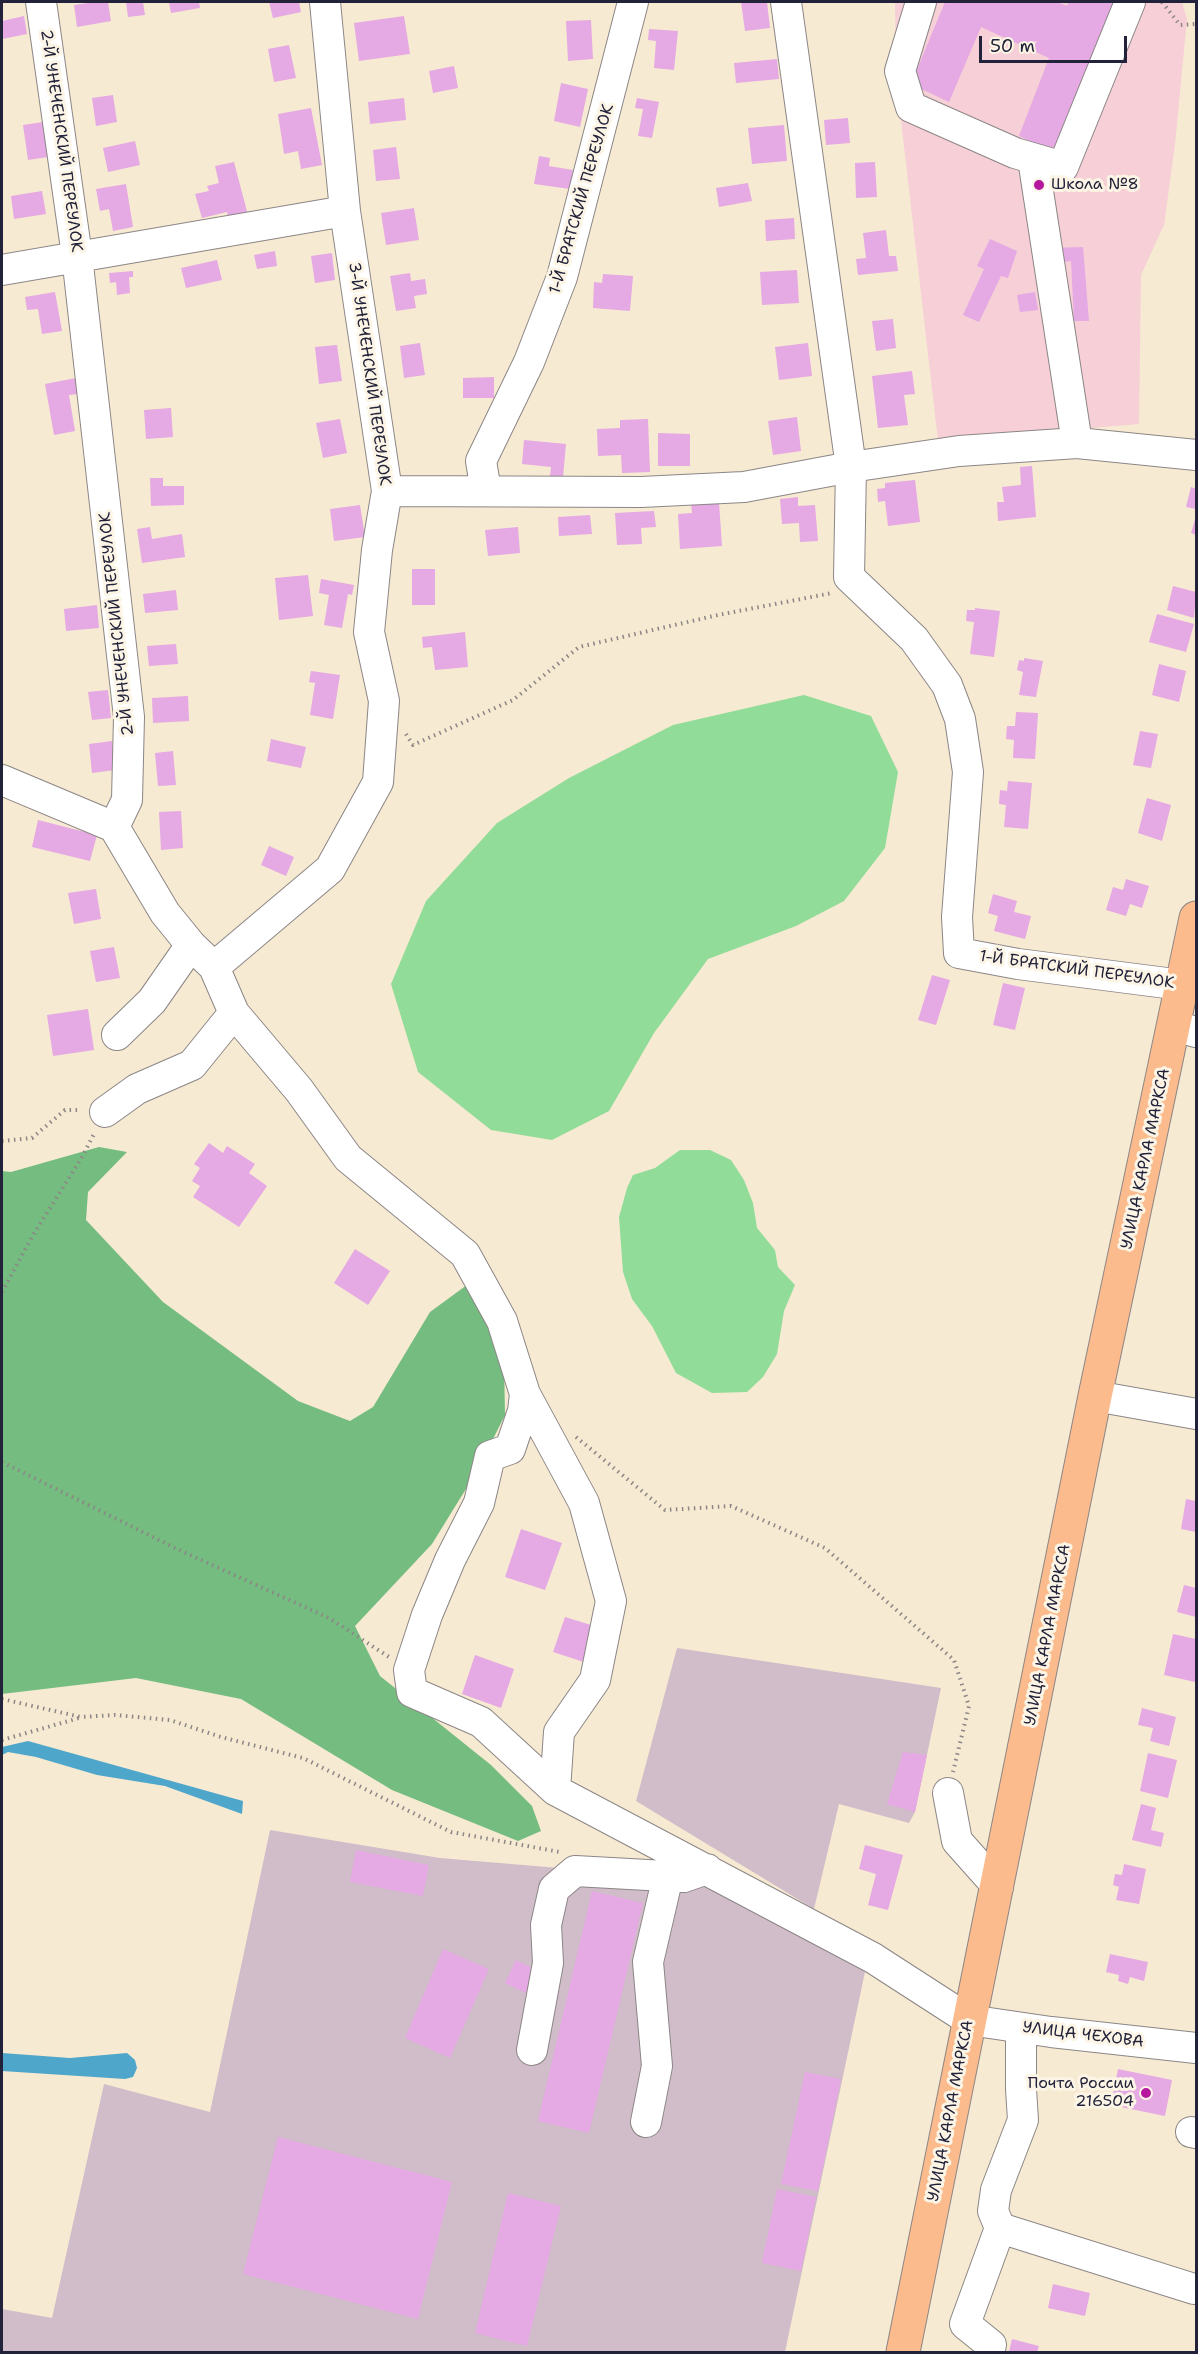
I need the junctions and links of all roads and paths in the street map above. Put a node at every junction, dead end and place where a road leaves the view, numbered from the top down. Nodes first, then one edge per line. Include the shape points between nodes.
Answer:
1 (41, 2) edge
2 (325, 2) edge
3 (633, 2) edge
4 (786, 2) edge
5 (921, 2) edge
6 (1130, 2) edge
7 (1162, 2) edge
8 (1197, 24) edge
9 (1033, 159) junction
10 (345, 210) junction
11 (77, 256) junction
12 (2, 270) edge
13 (1077, 443) junction
14 (1197, 455) edge
15 (851, 467) junction
16 (387, 491) junction
17 (486, 491) junction
18 (849, 577) junction
19 (384, 701) junction
20 (2, 780) edge
21 (114, 827) junction
22 (1197, 918) edge
23 (191, 945) junction
24 (214, 967) junction
25 (1182, 985) junction
26 (234, 1012) junction
27 (1186, 1029) edge
28 (117, 1035) dead end
29 (105, 1112) junction
30 (2, 1141) edge
31 (2, 1292) edge
32 (525, 1394) junction
33 (1095, 1396) junction
34 (1197, 1414) edge
35 (569, 1430) dead end
36 (2, 1462) edge
37 (409, 1670) junction
38 (2, 1699) edge
39 (81, 1717) junction
40 (2, 1740) edge
41 (555, 1790) junction
42 (948, 1793) joint
43 (563, 1853) dead end
44 (707, 1869) junction
45 (668, 1876) junction
46 (998, 1887) junction
47 (969, 2020) junction
48 (1022, 2028) junction
49 (1197, 2048) edge
50 (532, 2050) dead end
51 (646, 2122) dead end
52 (1000, 2228) junction
53 (1194, 2289) dead end
54 (991, 2345) dead end
55 (903, 2352) edge

1 - 11 street, 2-Й УНЕЧЕНСКИЙ ПЕРЕУЛОК
2 - 10 street, 3-Й УНЕЧЕНСКИЙ ПЕРЕУЛОК
3 - 17 street, 1-Й БРАТСКИЙ ПЕРЕУЛОК via 562,277 529,362 481,461
4 - 15 street
5 - 9 street via 900,71 911,107
6 - 9 street via 1063,167
7 - 8 path via 1180,25
9 - 13 street
10 - 11 street
10 - 16 street, 3-Й УНЕЧЕНСКИЙ ПЕРЕУЛОК
11 - 12 street
11 - 21 street, 2-Й УНЕЧЕНСКИЙ ПЕРЕУЛОК via 129,717 127,800
13 - 14 street
13 - 15 street via 959,451
15 - 17 street via 744,487 640,492
15 - 18 street
16 - 17 street
16 - 19 street, 3-Й УНЕЧЕНСКИЙ ПЕРЕУЛОК via 369,632
18 - 19 path via 830,595 579,646 513,700 413,745
18 - 25 street, 1-Й БРАТСКИЙ ПЕРЕУЛОК via 914,639 947,685 960,718 968,772 957,917 960,953
19 - 24 street, 3-Й УНЕЧЕНСКИЙ ПЕРЕУЛОК via 378,782 330,869
20 - 21 street
21 - 23 street via 165,913
22 - 25 main road, УЛИЦА КАРЛА МАРКСА
23 - 24 street
23 - 28 street via 153,1000
24 - 26 street
25 - 27 main road, УЛИЦА КАРЛА МАРКСА
26 - 29 street via 192,1065 137,1089
26 - 32 street via 299,1090 348,1158 465,1254 502,1321
27 - 33 main road, УЛИЦА КАРЛА МАРКСА
29 - 30 path via 65,1110 32,1138
29 - 31 path
32 - 37 street via 510,1449 490,1456 479,1503 450,1560
32 - 41 street via 584,1503 611,1601 595,1680 559,1732
33 - 34 street
33 - 46 main road, УЛИЦА КАРЛА МАРКСА
35 - 42 path via 665,1510 731,1506 825,1548 954,1660 969,1706
36 - 37 path via 177,1549 329,1618
37 - 41 street via 412,1692 481,1722
38 - 39 path
39 - 40 path
39 - 43 path via 115,1715 170,1720 303,1758 451,1832
41 - 44 street
42 - 46 street via 957,1841
44 - 45 street via 684,1877
44 - 47 street via 873,1959
45 - 50 street via 574,1871 554,1889 546,1925 548,1963
45 - 51 street via 648,1962 657,2066
46 - 47 main road, УЛИЦА КАРЛА МАРКСА
47 - 48 street, УЛИЦА ЧЕХОВА
47 - 55 main road, УЛИЦА КАРЛА МАРКСА
48 - 49 street, УЛИЦА ЧЕХОВА
48 - 52 street via 1023,2120 996,2190 993,2211
52 - 53 street
52 - 54 street via 965,2324

